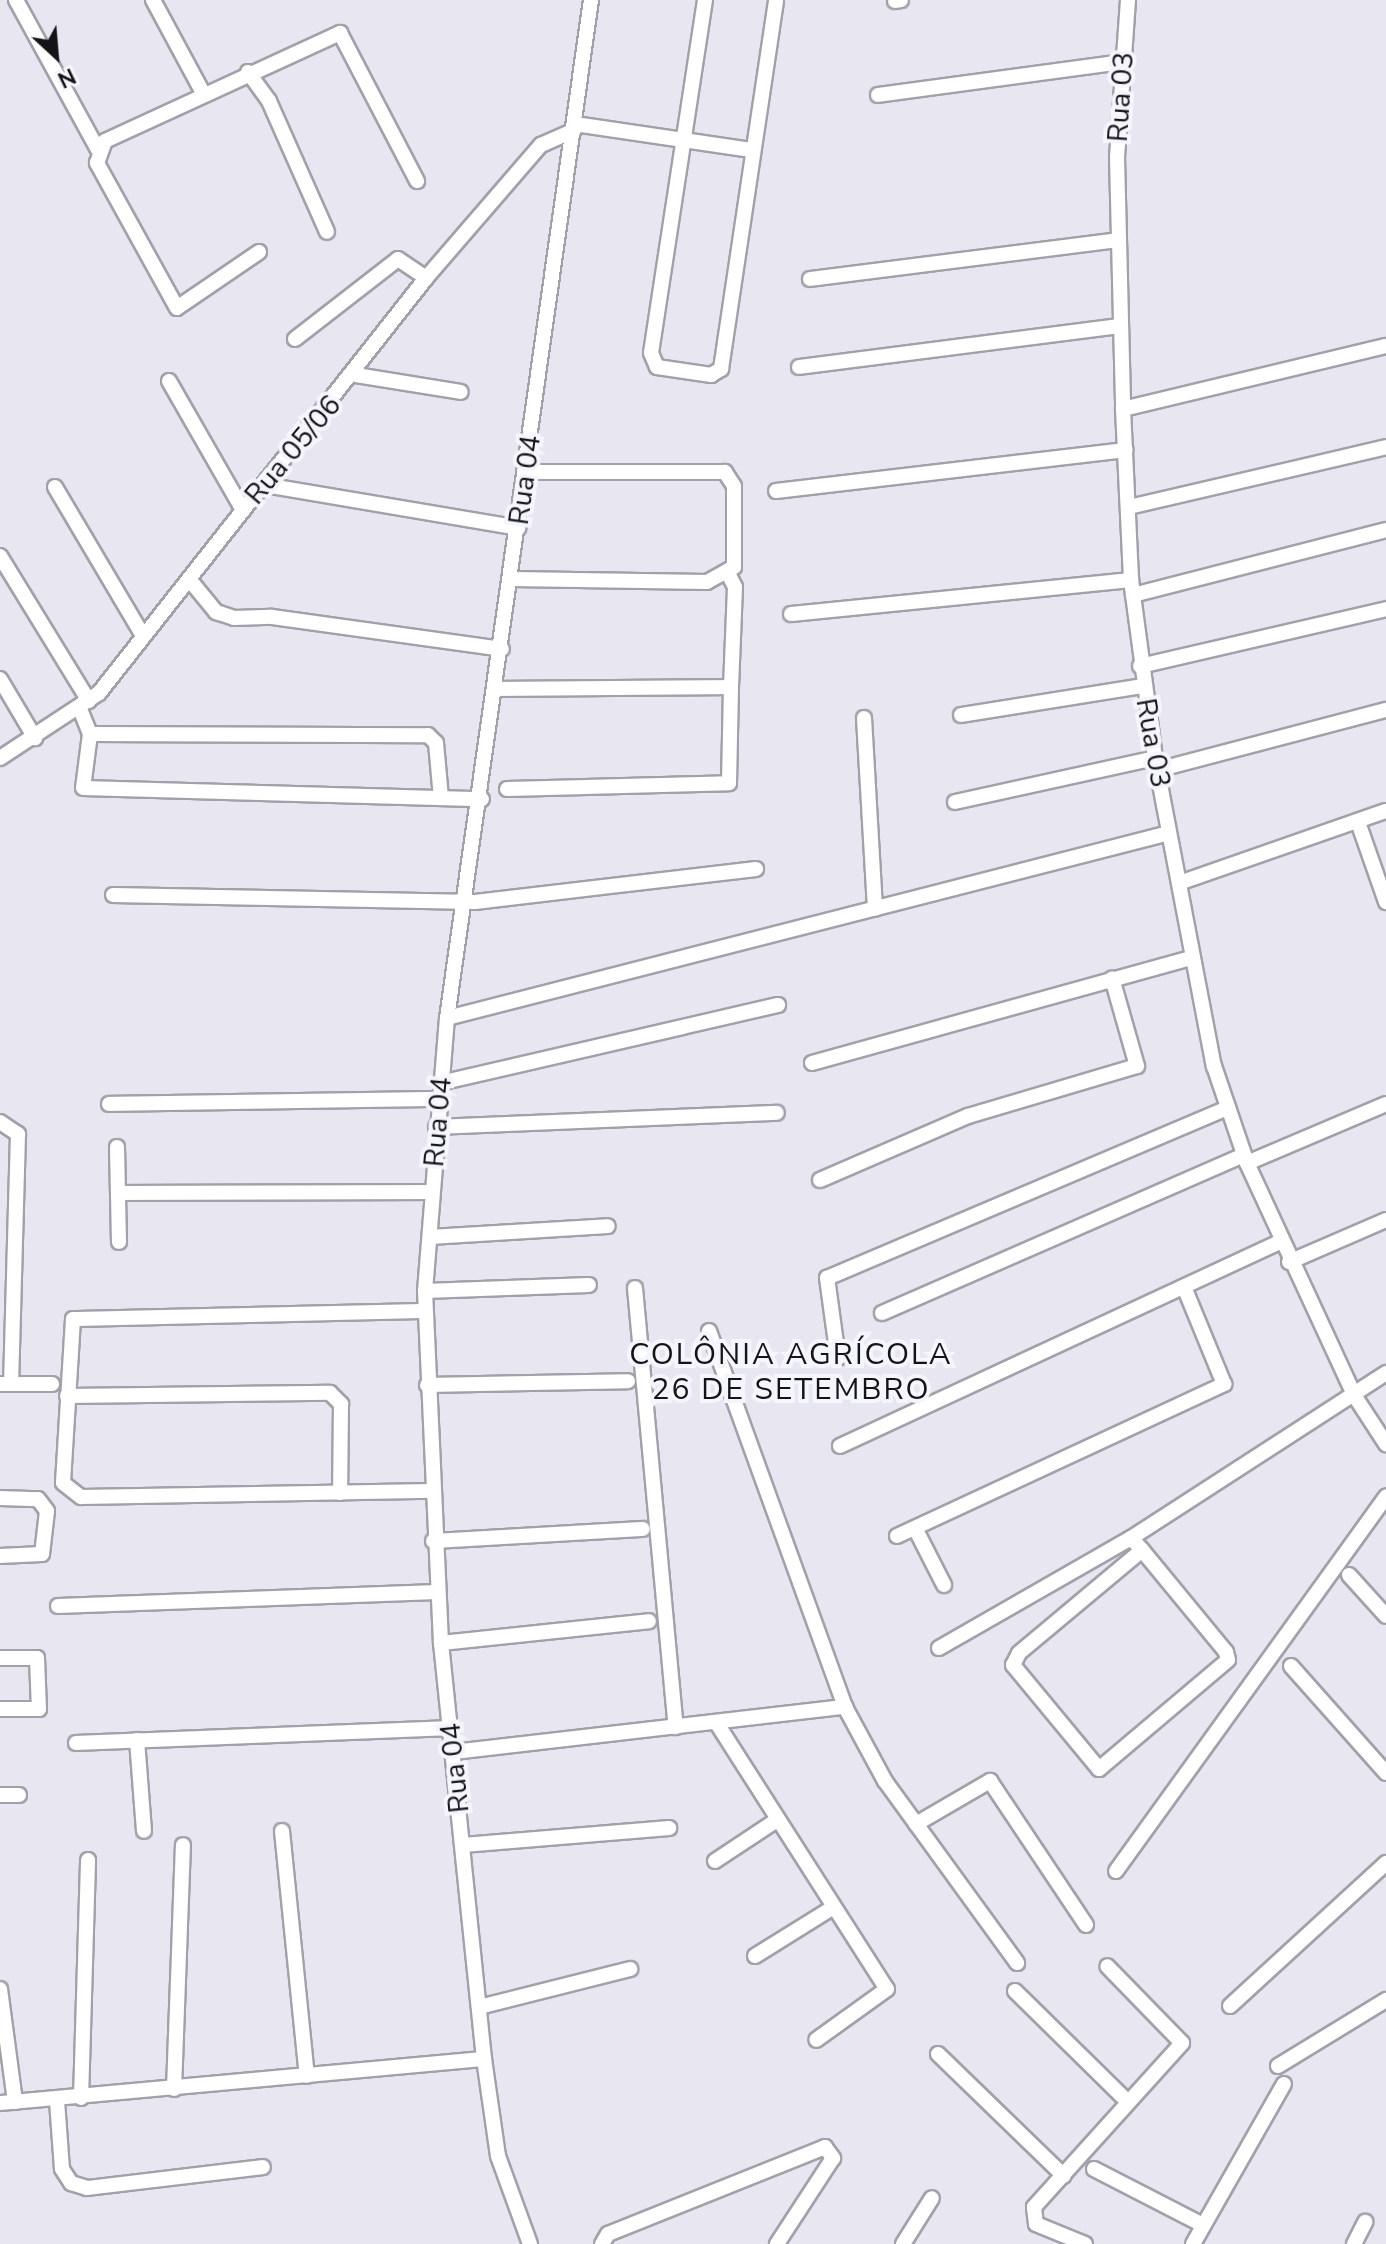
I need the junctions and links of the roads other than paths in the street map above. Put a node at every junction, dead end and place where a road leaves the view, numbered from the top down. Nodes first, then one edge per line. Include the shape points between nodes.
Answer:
1 (16, 0) edge
2 (153, 0) edge
3 (591, 0) edge
4 (705, 0) edge
5 (776, 0) edge
6 (1128, 0) edge
7 (1122, 62) junction
8 (248, 72) junction
9 (203, 93) junction
10 (878, 95) dead end
11 (574, 127) junction
12 (683, 140) junction
13 (98, 150) junction
14 (751, 150) junction
15 (417, 181) dead end
16 (327, 232) dead end
17 (1119, 240) junction
18 (259, 252) dead end
19 (426, 278) junction
20 (810, 279) dead end
21 (1120, 326) junction
22 (295, 339) dead end
23 (1386, 346) edge
24 (799, 367) dead end
25 (356, 375) junction
26 (169, 381) dead end
27 (461, 392) dead end
28 (1123, 409) junction
29 (1386, 447) edge
30 (1126, 450) junction
31 (526, 472) junction
32 (265, 485) junction
33 (55, 487) dead end
34 (776, 491) dead end
35 (1129, 507) junction
36 (243, 510) junction
37 (518, 528) junction
38 (1386, 530) edge
39 (0, 556) edge
40 (728, 573) junction
41 (189, 579) junction
42 (512, 579) junction
43 (1131, 580) junction
44 (1133, 595) junction
45 (1386, 609) edge
46 (791, 614) dead end
47 (143, 636) junction
48 (502, 649) junction
49 (1140, 666) junction
50 (0, 679) edge
51 (1143, 686) junction
52 (731, 687) junction
53 (497, 689) junction
54 (84, 705) junction
55 (1386, 710) edge
56 (961, 715) dead end
57 (864, 718) dead end
58 (90, 734) junction
59 (35, 738) junction
60 (0, 758) edge
61 (1156, 764) junction
62 (507, 789) dead end
63 (441, 798) junction
64 (482, 799) junction
65 (955, 802) dead end
66 (1386, 811) edge
67 (1358, 822) junction
68 (1169, 833) junction
69 (756, 869) dead end
70 (1179, 883) junction
71 (113, 895) dead end
72 (466, 901) junction
73 (1386, 902) edge
74 (875, 909) junction
75 (1193, 957) junction
76 (1112, 978) junction
77 (778, 1005) dead end
78 (447, 1018) junction
79 (812, 1063) dead end
80 (440, 1083) junction
81 (439, 1099) junction
82 (109, 1104) dead end
83 (1386, 1104) edge
84 (1228, 1108) junction
85 (777, 1113) dead end
86 (0, 1122) edge
87 (436, 1127) junction
88 (117, 1147) dead end
89 (1245, 1159) junction
90 (820, 1180) dead end
91 (432, 1192) junction
92 (119, 1193) junction
93 (1386, 1220) edge
94 (608, 1226) dead end
95 (430, 1237) junction
96 (119, 1242) dead end
97 (1280, 1242) junction
98 (1289, 1262) junction
99 (589, 1285) dead end
100 (1184, 1287) junction
101 (635, 1288) dead end
102 (425, 1291) junction
103 (425, 1311) junction
104 (882, 1313) dead end
105 (709, 1331) dead end
106 (838, 1358) dead end
107 (1386, 1373) edge
108 (628, 1381) dead end
109 (5, 1384) edge
110 (52, 1384) dead end
111 (427, 1385) junction
112 (1354, 1395) junction
113 (67, 1396) junction
114 (1386, 1444) edge
115 (840, 1446) dead end
116 (432, 1491) junction
117 (340, 1493) junction
118 (1386, 1496) edge
119 (0, 1498) edge
120 (915, 1528) junction
121 (643, 1529) dead end
122 (897, 1536) dead end
123 (1131, 1538) junction
124 (433, 1541) junction
125 (1142, 1550) junction
126 (0, 1556) edge
127 (1349, 1575) dead end
128 (944, 1585) dead end
129 (437, 1592) junction
130 (58, 1606) dead end
131 (1386, 1616) edge
132 (649, 1621) dead end
133 (441, 1643) junction
134 (939, 1648) dead end
135 (0, 1658) edge
136 (1291, 1666) dead end
137 (845, 1707) junction
138 (0, 1709) edge
139 (716, 1722) junction
140 (676, 1727) junction
141 (451, 1728) junction
142 (137, 1740) junction
143 (76, 1743) dead end
144 (454, 1752) junction
145 (1386, 1773) edge
146 (0, 1795) edge
147 (19, 1795) dead end
148 (777, 1820) junction
149 (916, 1824) junction
150 (669, 1828) dead end
151 (144, 1831) dead end
152 (282, 1831) dead end
153 (183, 1845) dead end
154 (463, 1845) junction
155 (88, 1860) dead end
156 (715, 1861) dead end
157 (1386, 1863) edge
158 (1116, 1871) dead end
159 (832, 1908) junction
160 (1086, 1925) dead end
161 (755, 1956) dead end
162 (1017, 1963) dead end
163 (1107, 1966) dead end
164 (630, 1969) dead end
165 (0, 1989) edge
166 (1015, 1991) dead end
167 (1386, 2000) edge
168 (1230, 2006) dead end
169 (479, 2007) junction
170 (816, 2040) dead end
171 (938, 2054) dead end
172 (484, 2059) junction
173 (1278, 2066) dead end
174 (307, 2076) junction
175 (1284, 2084) dead end
176 (174, 2089) junction
177 (81, 2098) junction
178 (57, 2101) junction
179 (7, 2102) edge
180 (1128, 2102) junction
181 (263, 2167) dead end
182 (1094, 2169) dead end
183 (1064, 2176) junction
184 (932, 2198) dead end
185 (1365, 2222) dead end
186 (1203, 2225) junction
187 (530, 2244) edge
188 (602, 2244) edge
189 (777, 2244) edge
190 (903, 2244) edge
191 (1085, 2244) edge
192 (1193, 2244) edge
193 (1354, 2244) edge

1 - 13 street
2 - 9 street
3 - 11 street, Rua 04
4 - 12 street
5 - 14 street
6 - 7 street, Rua 03
7 - 10 street
7 - 17 street, Rua 03
8 - 9 street
8 - 15 street via 340,33
8 - 16 street via 269,101
9 - 13 street
11 - 12 street
11 - 19 street, Rua 05/06 via 541,145
11 - 31 street, Rua 04
12 - 14 street
12 - 14 street via 651,361 711,375 721,369
13 - 18 street via 97,163 177,308
17 - 20 street
17 - 21 street, Rua 03
19 - 22 street via 398,259
19 - 25 street, Rua 05/06
21 - 24 street
21 - 28 street, Rua 03
23 - 28 street
25 - 27 street
25 - 32 street, Rua 05/06
26 - 36 street
28 - 30 street, Rua 03
29 - 35 street
30 - 34 street
30 - 35 street, Rua 03
31 - 37 street, Rua 04
31 - 40 street via 725,472 734,486
32 - 36 street, Rua 05/06
32 - 37 street
33 - 47 street
35 - 43 street, Rua 03
36 - 41 street, Rua 05/06
37 - 42 street, Rua 04
38 - 44 street
39 - 54 street
40 - 42 street via 707,582
40 - 52 street via 735,587
41 - 47 street, Rua 05/06
41 - 48 street via 216,612 234,618 272,617
42 - 48 street, Rua 04
43 - 44 street, Rua 03
43 - 46 street
44 - 49 street, Rua 03
45 - 49 street
47 - 54 street, Rua 05/06
48 - 53 street, Rua 04
49 - 51 street, Rua 03
50 - 59 street
51 - 56 street
51 - 61 street, Rua 03
52 - 53 street
52 - 62 street via 729,783
53 - 64 street, Rua 04
54 - 58 street
54 - 59 street, Rua 05/06
55 - 61 street
57 - 74 street
58 - 63 street via 428,735 436,743
58 - 63 street via 83,788
59 - 60 street, Rua 05/06
61 - 65 street
61 - 68 street, Rua 03
63 - 64 street
64 - 72 street, Rua 04
66 - 67 street
67 - 70 street
67 - 73 street
68 - 70 street, Rua 03
68 - 74 street
69 - 72 street
70 - 75 street, Rua 03
71 - 72 street
72 - 78 street, Rua 04
74 - 78 street
75 - 76 street
75 - 84 street, Rua 03
76 - 79 street
76 - 90 street via 1137,1066 968,1116
77 - 80 street
78 - 80 street, Rua 04
80 - 81 street, Rua 04
81 - 82 street
81 - 87 street, Rua 04
83 - 89 street
84 - 89 street, Rua 03
84 - 106 street via 827,1278
85 - 87 street
86 - 109 street via 18,1134
87 - 91 street, Rua 04
88 - 92 street
89 - 97 street, Rua 03
89 - 104 street
91 - 92 street
91 - 95 street, Rua 04
92 - 96 street
93 - 98 street
94 - 95 street
95 - 102 street, Rua 04
97 - 98 street, Rua 03
97 - 100 street
98 - 112 street, Rua 03
99 - 102 street
100 - 115 street
100 - 120 street via 1224,1384
101 - 140 street
102 - 103 street, Rua 04
103 - 111 street, Rua 04
103 - 113 street via 87,1315 70,1325
105 - 137 street
107 - 112 street
108 - 111 street
109 - 110 street
111 - 116 street, Rua 04
112 - 114 street, Rua 03
112 - 123 street
113 - 117 street via 330,1393 341,1404
113 - 117 street via 69,1494
116 - 117 street
116 - 124 street, Rua 04
118 - 158 street
119 - 126 street via 44,1503 47,1535 42,1554
120 - 122 street
120 - 128 street
121 - 124 street
123 - 125 street
123 - 134 street
124 - 129 street, Rua 04
125 - 125 street via 1228,1660 1099,1769 1013,1665 1019,1653
127 - 131 street
129 - 130 street
129 - 133 street, Rua 04
132 - 133 street
133 - 141 street, Rua 04
135 - 138 street via 37,1658 39,1709
136 - 145 street
137 - 139 street
137 - 149 street
139 - 140 street
139 - 148 street
140 - 144 street
141 - 142 street
141 - 144 street, Rua 04
142 - 143 street
142 - 151 street
144 - 154 street, Rua 04
146 - 147 street
148 - 156 street
148 - 159 street
149 - 160 street via 990,1781
149 - 162 street via 970,1888
150 - 154 street
152 - 174 street
153 - 176 street
154 - 169 street, Rua 04
155 - 177 street
157 - 168 street
159 - 161 street
159 - 170 street via 887,1989
163 - 180 street via 1182,2038
164 - 169 street
165 - 179 street
166 - 180 street
167 - 173 street
169 - 172 street, Rua 04
171 - 183 street
172 - 174 street
172 - 187 street, Rua 04 via 498,2156
174 - 176 street
175 - 186 street
176 - 177 street
177 - 178 street
178 - 179 street
178 - 181 street via 62,2169 71,2183 87,2188
180 - 183 street
182 - 186 street
183 - 191 street via 1032,2216
184 - 190 street
185 - 193 street
186 - 192 street
188 - 189 street via 608,2234 825,2147 833,2158

